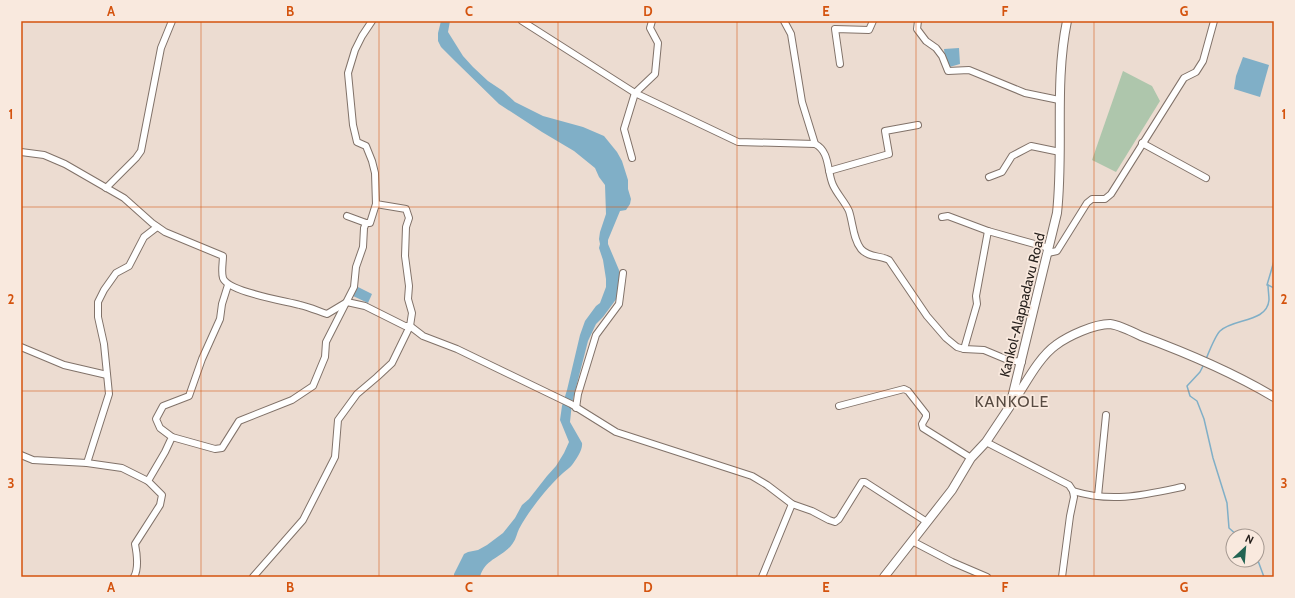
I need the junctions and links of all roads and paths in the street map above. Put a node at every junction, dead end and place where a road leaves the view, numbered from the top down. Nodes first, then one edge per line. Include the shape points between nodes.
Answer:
1 (172, 21) edge
2 (372, 21) edge
3 (522, 21) edge
4 (652, 21) edge
5 (784, 21) edge
6 (873, 21) edge
7 (918, 21) edge
8 (1067, 21) edge
9 (1214, 21) edge
10 (840, 64) dead end
11 (635, 93) junction
12 (1059, 100) junction
13 (918, 125) dead end
14 (815, 144) junction
15 (1142, 144) junction
16 (21, 152) edge
17 (1060, 152) junction
18 (632, 158) dead end
19 (829, 171) junction
20 (988, 177) dead end
21 (1206, 178) dead end
22 (106, 188) junction
23 (376, 204) junction
24 (347, 216) dead end
25 (942, 217) dead end
26 (366, 223) junction
27 (157, 227) junction
28 (988, 231) junction
29 (1048, 251) junction
30 (623, 272) dead end
31 (228, 285) junction
32 (347, 302) junction
33 (410, 326) junction
34 (21, 347) edge
35 (964, 349) junction
36 (1022, 362) junction
37 (107, 375) junction
38 (1274, 397) edge
39 (839, 406) dead end
40 (1010, 406) junction
41 (576, 408) junction
42 (1106, 415) dead end
43 (172, 437) junction
44 (986, 442) junction
45 (21, 455) edge
46 (971, 458) junction
47 (87, 463) junction
48 (148, 481) junction
49 (1182, 487) dead end
50 (1073, 491) junction
51 (1098, 496) junction
52 (792, 504) junction
53 (927, 522) junction
54 (912, 541) junction
55 (134, 577) edge
56 (253, 577) edge
57 (762, 577) edge
58 (884, 577) edge
59 (987, 577) edge
60 (1062, 577) edge

1 - 22 street via 161,48 141,151
2 - 23 street via 355,50 348,73 353,125 357,142 366,146 372,161
3 - 11 street
4 - 11 street via 650,28 658,43 655,74
5 - 14 street via 792,34 802,102
6 - 10 street via 869,30 835,29
7 - 12 street via 917,29 926,42 936,48 942,56 948,71 969,70 1025,93
8 - 12 main road, Kankol-Alappadavu Road
9 - 15 street via 1196,72 1184,78
11 - 14 street via 738,142
11 - 18 street via 624,129
12 - 17 main road, Kankol-Alappadavu Road
13 - 19 street via 885,131 889,154
14 - 19 street via 826,156
15 - 21 street
15 - 29 street via 1111,194 1105,199 1092,199 1086,203 1057,250
16 - 22 street via 44,154
17 - 20 street via 1031,146 1012,156 1002,172
17 - 29 main road, Kankol-Alappadavu Road via 1057,213
19 - 35 street via 833,184 849,212 862,250 867,254 889,260 927,316 946,338
22 - 27 street via 124,198
23 - 26 street via 370,222
23 - 33 street via 406,209 410,218 406,227 405,256 408,299 412,313
24 - 26 street
25 - 28 street via 948,216
26 - 32 street via 354,287
27 - 31 street via 223,256 222,278
27 - 37 street via 144,238 129,266 116,273 98,302
28 - 29 street
28 - 35 street via 976,296 977,304
29 - 36 main road, Kankol-Alappadavu Road
30 - 41 street via 619,304 596,335
31 - 32 street via 327,314
31 - 43 street via 220,319 189,396 163,406 156,419 160,428
32 - 33 street via 365,306 405,326
32 - 43 street via 326,342 325,357 313,386 292,400 239,421 222,448 215,449
33 - 41 street via 423,336 456,349
33 - 56 street via 392,363 357,394 338,420 335,457 303,520
34 - 37 street via 64,365
35 - 36 street via 984,350 1008,360
36 - 40 main road, Kankol-Alappadavu Road
37 - 47 street via 109,394
38 - 40 main road via 1190,354 1111,324 1097,326 1055,345 1039,363
39 - 46 street via 901,389 906,390 926,414 923,428
40 - 44 main road, Kankol-Alappadavu Road
41 - 52 street via 616,432 752,476
42 - 51 street
43 - 48 street
44 - 46 main road, Kankol-Alappadavu Road
44 - 50 street via 1069,485
45 - 47 street via 33,460
46 - 53 main road, Kankol-Alappadavu Road via 952,490
47 - 48 street via 122,468
48 - 55 street via 162,495 160,505 135,544 138,557
49 - 51 street via 1140,496
50 - 51 street
50 - 60 street
52 - 53 street via 835,522 862,482 865,482
52 - 57 street
53 - 54 main road, Kankol-Alappadavu Road
54 - 58 main road, Kankol-Alappadavu Road
54 - 59 street

